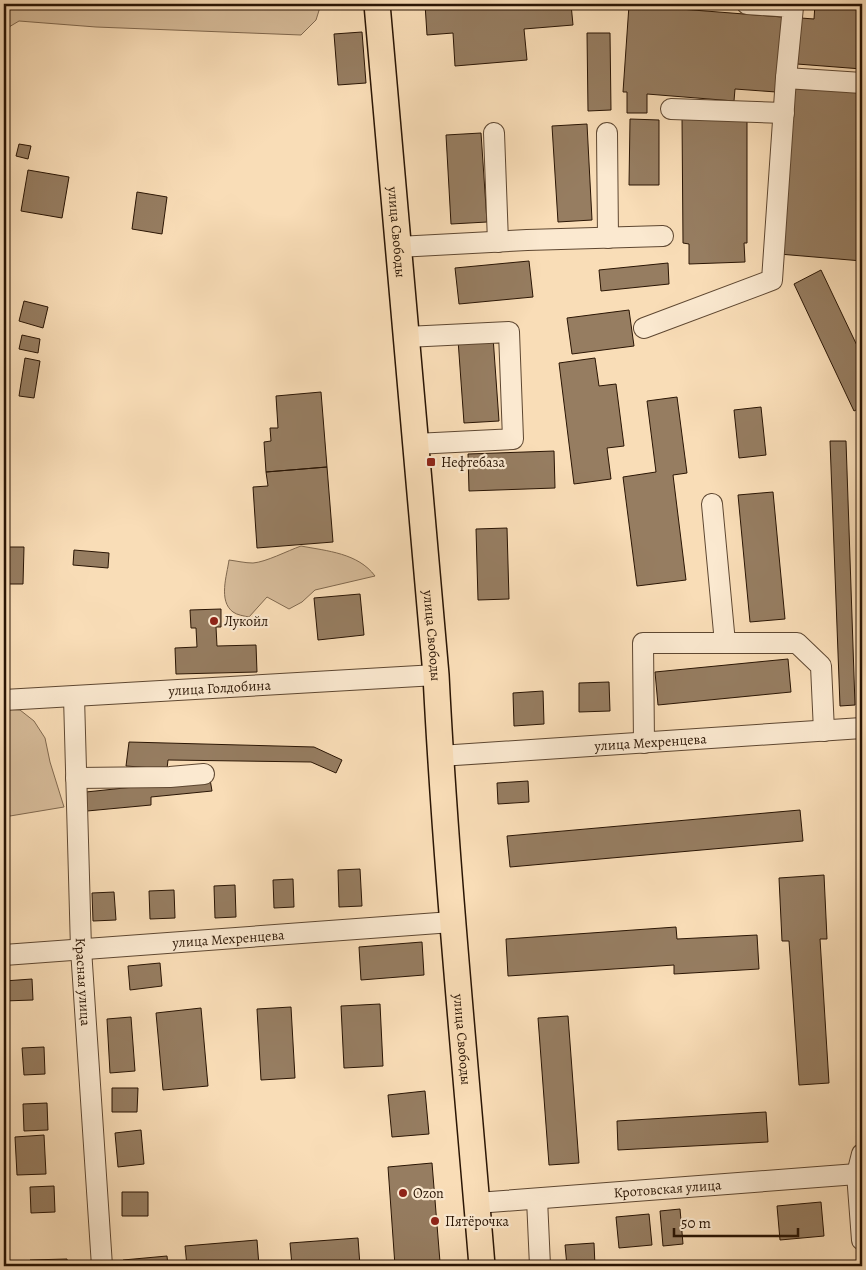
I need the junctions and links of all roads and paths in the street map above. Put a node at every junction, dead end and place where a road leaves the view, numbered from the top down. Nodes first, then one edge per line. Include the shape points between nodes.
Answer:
1 (377, 4) edge
2 (747, 4) edge
3 (786, 78) junction
4 (862, 84) edge
5 (671, 109) dead end
6 (784, 113) junction
7 (494, 132) dead end
8 (607, 134) dead end
9 (663, 236) dead end
10 (608, 238) junction
11 (498, 242) junction
12 (398, 247) junction
13 (644, 328) dead end
14 (406, 336) junction
15 (416, 444) junction
16 (712, 504) dead end
17 (725, 643) junction
18 (436, 674) junction
19 (74, 697) junction
20 (4, 700) edge
21 (862, 728) edge
22 (824, 731) junction
23 (644, 743) junction
24 (440, 756) junction
25 (204, 774) dead end
26 (76, 778) junction
27 (452, 922) junction
28 (81, 949) junction
29 (4, 955) edge
30 (862, 1154) edge
31 (858, 1174) junction
32 (538, 1199) junction
33 (477, 1203) junction
34 (862, 1240) edge
35 (102, 1266) edge
36 (482, 1266) edge
37 (540, 1266) edge

1 - 12 main road, улица Свободы
2 - 3 street via 793,7
3 - 4 street
3 - 6 street
5 - 6 street
6 - 13 street via 772,280
7 - 11 street
8 - 10 street
9 - 10 street
10 - 11 street
11 - 12 street
12 - 14 main road, улица Свободы
14 - 15 main road, улица Свободы
14 - 15 street via 509,332 513,438
15 - 18 main road, улица Свободы
16 - 17 street
17 - 22 street via 796,643 821,666
17 - 23 street via 643,643
18 - 19 street, улица Голдобина
18 - 24 main road, улица Свободы
19 - 20 street, улица Голдобина
19 - 26 street, Красная улица
21 - 22 street, улица Мехренцева
22 - 23 street, улица Мехренцева
23 - 24 street, улица Мехренцева
24 - 27 main road, улица Свободы
25 - 26 street
26 - 28 street, Красная улица
27 - 28 street, улица Мехренцева
27 - 33 main road, улица Свободы
28 - 29 street, улица Мехренцева
28 - 35 street, Красная улица
30 - 31 street
31 - 32 street, Кротовская улица
31 - 34 street
32 - 33 street, Кротовская улица
32 - 37 street
33 - 36 main road, улица Свободы

